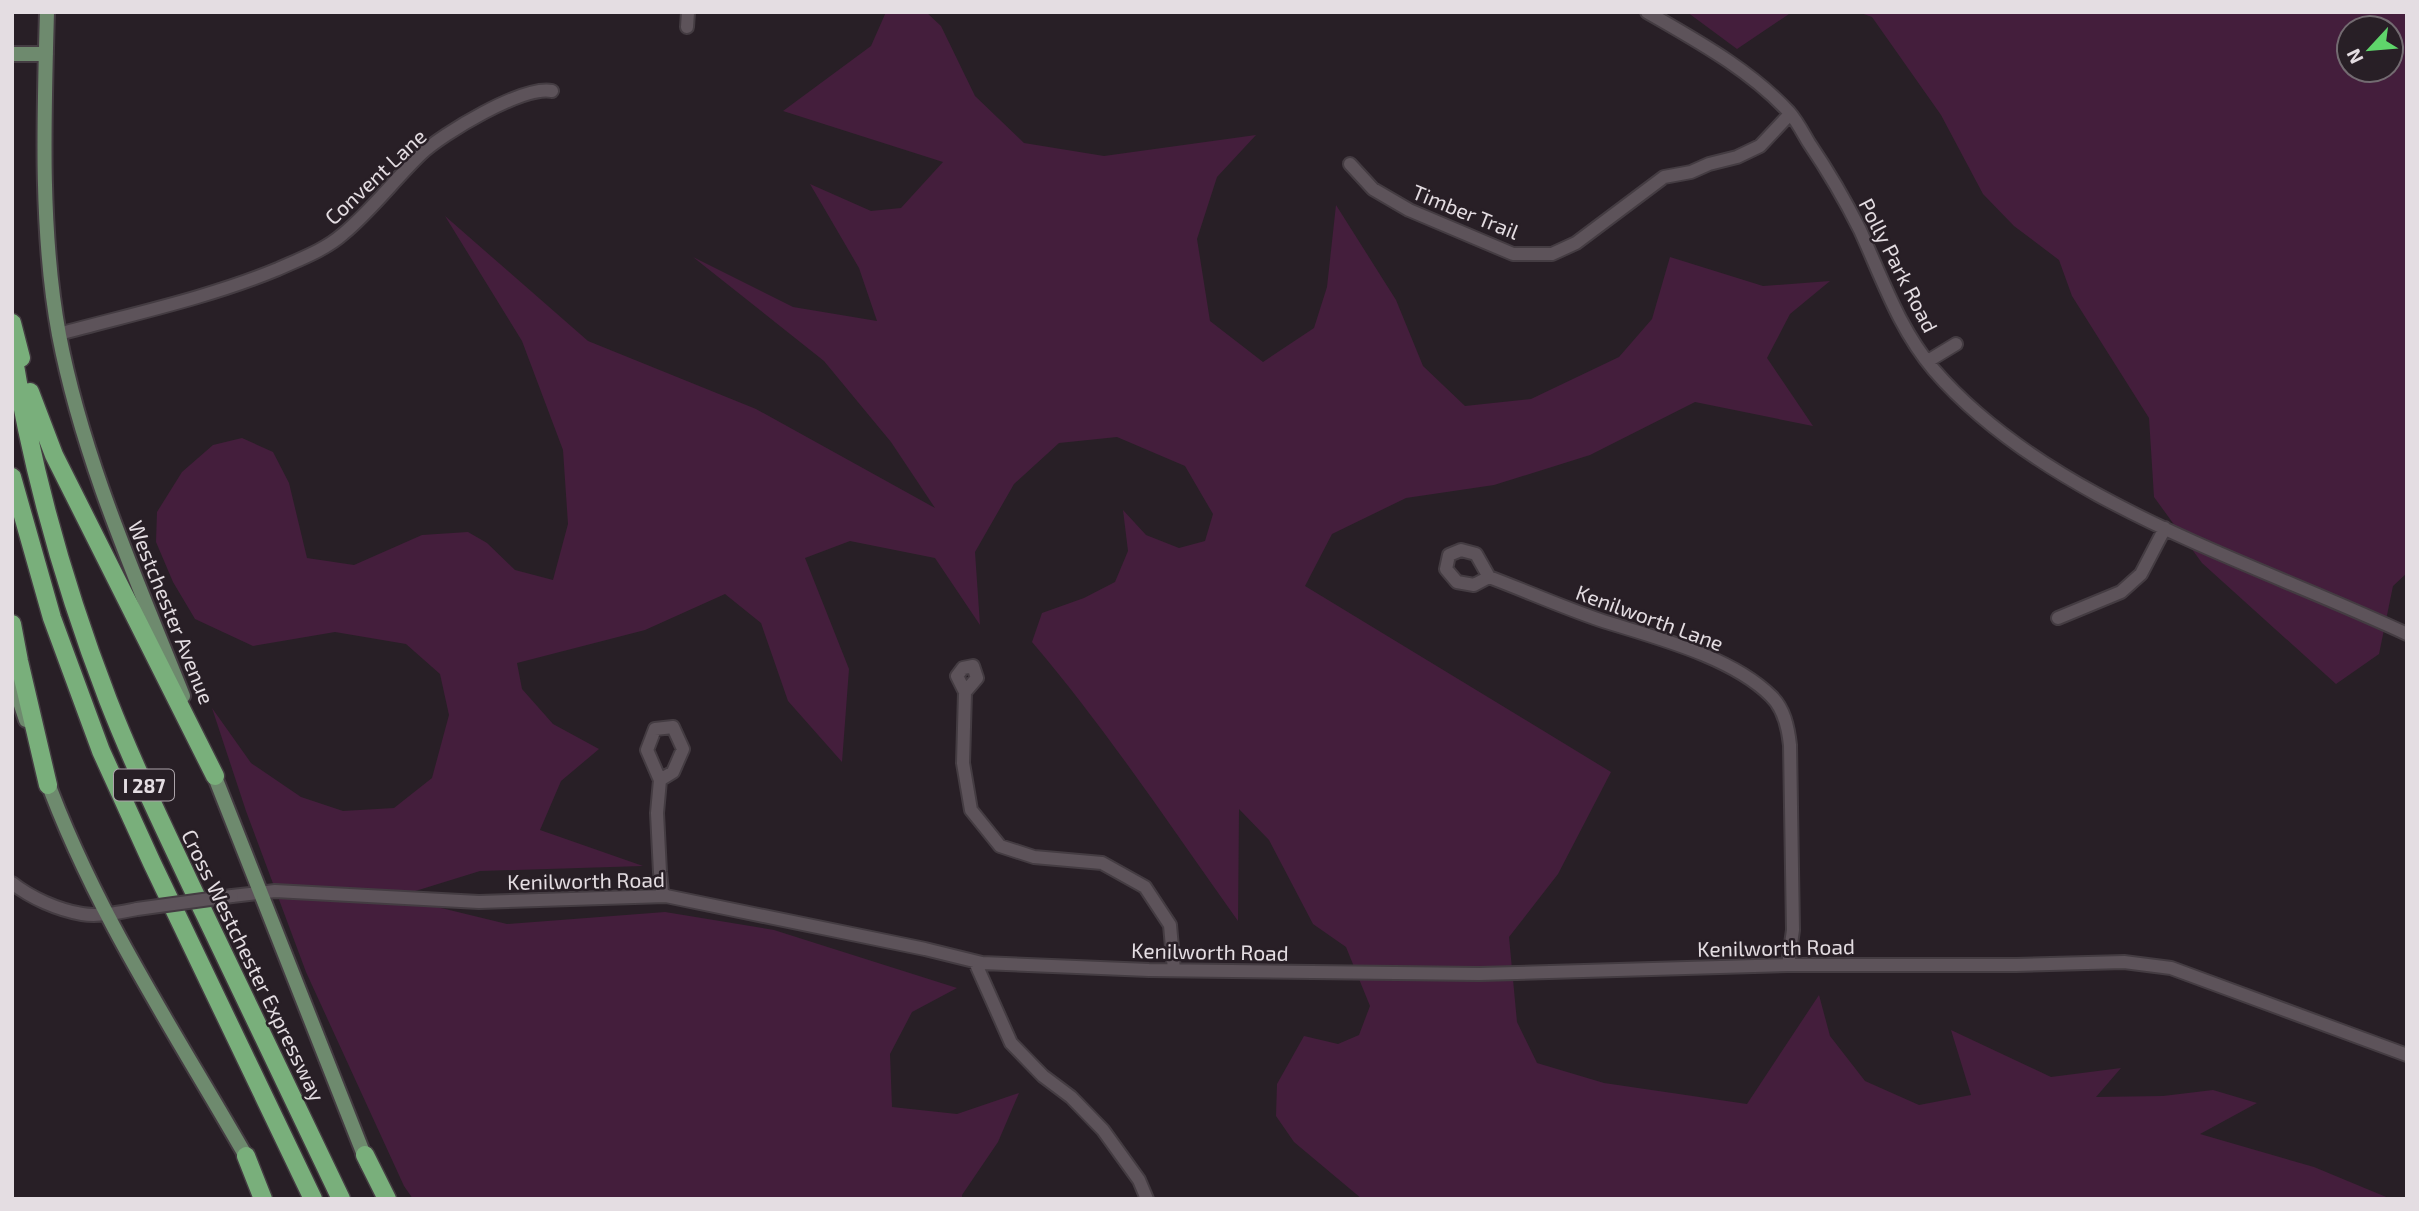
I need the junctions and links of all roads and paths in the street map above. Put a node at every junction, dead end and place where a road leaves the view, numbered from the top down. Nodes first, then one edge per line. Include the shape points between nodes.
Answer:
1 (47, 12) edge
2 (688, 12) edge
3 (1647, 12) edge
4 (687, 27) dead end
5 (12, 54) edge
6 (46, 54) junction
7 (552, 91) dead end
8 (1790, 114) junction
9 (1350, 164) dead end
10 (12, 323) edge
11 (59, 334) junction
12 (1956, 344) dead end
13 (12, 348) edge
14 (1928, 361) junction
15 (12, 477) edge
16 (2165, 528) junction
17 (1489, 577) dead end
18 (2058, 618) dead end
19 (12, 624) edge
20 (2407, 634) edge
21 (12, 678) edge
22 (965, 692) dead end
23 (215, 776) junction
24 (660, 779) dead end
25 (48, 785) junction
26 (12, 883) edge
27 (261, 893) junction
28 (666, 896) junction
29 (107, 912) junction
30 (975, 962) junction
31 (1788, 965) junction
32 (1174, 970) junction
33 (2407, 1055) edge
34 (365, 1155) joint
35 (246, 1156) junction
36 (263, 1199) edge
37 (271, 1199) edge
38 (313, 1199) edge
39 (341, 1199) edge
40 (384, 1199) edge
41 (1147, 1199) edge

1 - 6 main road, Westchester Avenue
2 - 4 street
3 - 8 street, Polly Park Road via 1726,58
5 - 6 main road
6 - 11 main road, Westchester Avenue via 46,202
7 - 11 street, Convent Lane via 532,91 508,101 422,153 344,234 296,261 243,283
8 - 9 street, Timber Trail via 1760,146 1737,158 1664,177 1576,243 1552,254 1513,254 1409,210 1373,189
8 - 14 street, Polly Park Road via 1846,202 1896,312
10 - 23 highway via 48,441
11 - 23 main road, Westchester Avenue via 98,479
12 - 14 street
13 - 39 highway, Cross Westchester Expressway / I 287 via 52,532 108,699 160,820
14 - 16 street, Polly Park Road via 2010,440 2086,488
15 - 38 highway, I 287 via 41,584 94,734
16 - 18 street via 2141,574 2121,592
16 - 20 street, Polly Park Road
17 - 31 street, Kenilworth Lane via 1712,659 1773,698 1789,730 1790,745 1793,930
19 - 25 highway
21 - 25 main road
22 - 32 street via 963,763 971,810 1000,846 1034,857 1102,863 1145,887 1170,925
23 - 27 main road, Westchester Avenue
24 - 28 street via 660,872
25 - 29 main road
26 - 29 street, Kenilworth Road via 40,900 72,911
27 - 28 street, Kenilworth Road via 479,902
27 - 29 street, Kenilworth Road, bridge
27 - 34 main road, Westchester Avenue
28 - 30 street, Kenilworth Road
29 - 35 main road
30 - 32 street, Kenilworth Road
30 - 41 street via 1011,1043 1103,1130
31 - 32 street, Kenilworth Road via 1479,974
31 - 33 street, Kenilworth Road via 2124,962 2169,967
34 - 40 highway
35 - 36 highway
35 - 37 main road

